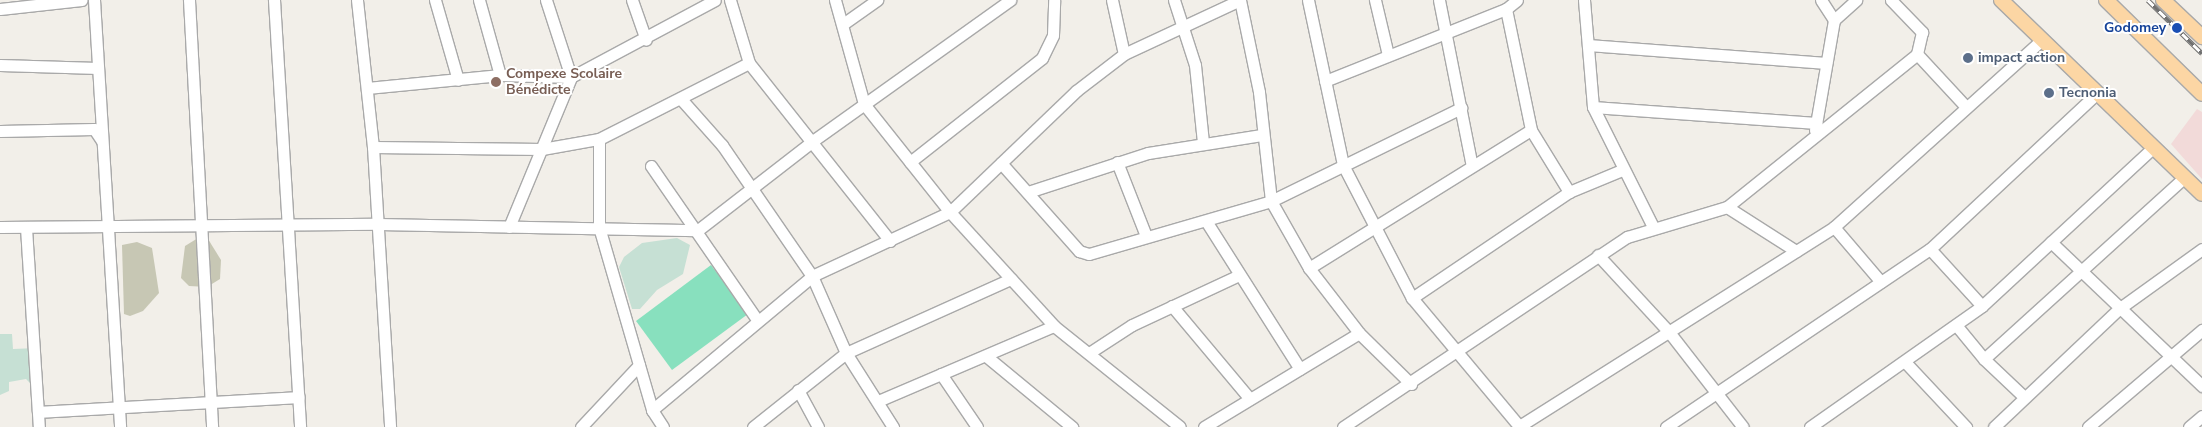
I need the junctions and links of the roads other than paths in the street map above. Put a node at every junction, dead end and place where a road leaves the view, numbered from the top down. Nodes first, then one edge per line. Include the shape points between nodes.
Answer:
1 (82, 0) edge
2 (94, 0) edge
3 (189, 0) edge
4 (274, 0) edge
5 (357, 0) edge
6 (479, 0) edge
7 (546, 0) edge
8 (632, 0) edge
9 (715, 0) edge
10 (730, 0) edge
11 (835, 0) edge
12 (877, 0) edge
13 (1010, 0) edge
14 (1054, 0) edge
15 (1112, 0) edge
16 (1174, 0) edge
17 (1240, 0) edge
18 (1308, 0) edge
19 (1375, 0) edge
20 (1439, 0) edge
21 (1517, 0) edge
22 (1584, 0) edge
23 (1821, 0) edge
24 (1856, 0) edge
25 (1891, 0) edge
26 (2001, 0) edge
27 (2106, 0) edge
28 (2163, 0) edge
29 (439, 2) edge
30 (12, 3) edge
31 (0, 9) edge
32 (1506, 9) junction
33 (1834, 20) junction
34 (843, 24) junction
35 (1183, 25) junction
36 (1446, 34) junction
37 (2202, 36) edge
38 (646, 40) junction
39 (2042, 40) junction
40 (1588, 45) junction
41 (1124, 54) junction
42 (1917, 54) junction
43 (1388, 55) junction
44 (749, 63) junction
45 (1826, 64) junction
46 (0, 65) edge
47 (98, 68) junction
48 (500, 75) junction
49 (571, 76) junction
50 (458, 80) junction
51 (1325, 80) junction
52 (367, 88) junction
53 (2097, 93) junction
54 (2202, 94) edge
55 (681, 99) junction
56 (864, 104) junction
57 (1593, 107) junction
58 (1966, 107) junction
59 (1461, 108) junction
60 (1815, 129) junction
61 (1531, 130) junction
62 (0, 131) edge
63 (1262, 134) junction
64 (599, 139) junction
65 (814, 140) junction
66 (103, 142) junction
67 (1204, 143) junction
68 (373, 147) junction
69 (2154, 147) junction
70 (542, 149) junction
71 (910, 162) junction
72 (1117, 162) junction
73 (1001, 163) junction
74 (1343, 165) junction
75 (651, 166) dead end
76 (1472, 166) junction
77 (1622, 170) junction
78 (2185, 177) junction
79 (752, 188) junction
80 (1028, 192) junction
81 (1569, 192) junction
82 (2202, 194) edge
83 (1271, 201) junction
84 (1727, 207) junction
85 (950, 212) junction
86 (1206, 221) junction
87 (378, 224) junction
88 (201, 225) junction
89 (288, 227) junction
90 (508, 227) junction
91 (599, 227) junction
92 (1653, 227) junction
93 (0, 228) edge
94 (26, 228) junction
95 (1374, 228) junction
96 (1834, 228) junction
97 (108, 229) junction
98 (698, 230) junction
99 (1146, 236) junction
100 (890, 241) junction
101 (2051, 242) junction
102 (1930, 249) junction
103 (2202, 249) edge
104 (1796, 252) junction
105 (1598, 254) junction
106 (1309, 268) junction
107 (2081, 271) junction
108 (1239, 275) junction
109 (812, 276) junction
110 (1011, 279) junction
111 (1881, 282) junction
112 (1412, 298) junction
113 (1172, 306) junction
114 (1982, 306) junction
115 (2120, 308) junction
116 (758, 321) junction
117 (1956, 325) junction
118 (1054, 326) junction
119 (2202, 330) edge
120 (1669, 332) junction
121 (1359, 333) junction
122 (1459, 353) junction
123 (846, 354) junction
124 (1089, 354) junction
125 (2169, 355) junction
126 (986, 356) junction
127 (1984, 359) junction
128 (1906, 363) junction
129 (640, 365) junction
130 (1300, 369) junction
131 (941, 374) junction
132 (1410, 384) junction
133 (2202, 386) edge
134 (798, 390) junction
135 (1715, 394) junction
136 (299, 397) junction
137 (2024, 397) junction
138 (1250, 399) junction
139 (878, 401) junction
140 (211, 402) junction
141 (119, 407) junction
142 (652, 410) junction
143 (38, 412) junction
144 (2202, 416) edge
145 (39, 427) edge
146 (120, 427) edge
147 (212, 427) edge
148 (300, 427) edge
149 (390, 427) edge
150 (581, 427) edge
151 (663, 427) edge
152 (753, 427) edge
153 (818, 427) edge
154 (893, 427) edge
155 (977, 427) edge
156 (1072, 427) edge
157 (1180, 427) edge
158 (1204, 427) edge
159 (1343, 427) edge
160 (1519, 427) edge
161 (1666, 427) edge
162 (1743, 427) edge
163 (1810, 427) edge
164 (1966, 427) edge
165 (1994, 427) edge
166 (2088, 427) edge
167 (2189, 427) edge

1 - 30 street
2 - 47 street
3 - 88 street
4 - 89 street
5 - 52 street
6 - 48 street
7 - 49 street
8 - 38 street
9 - 38 street
10 - 44 street
11 - 34 street
12 - 34 street
13 - 56 street
14 - 71 street via 1053,36 1042,58
15 - 41 street
16 - 35 street
17 - 35 street
17 - 63 street via 1258,84
18 - 51 street
19 - 43 street
20 - 36 street
21 - 32 street
22 - 40 street
23 - 33 street
24 - 33 street
25 - 42 street via 1922,32
26 - 39 main road
27 - 54 main road
28 - 37 main road
29 - 50 street
30 - 31 street
32 - 36 street
32 - 61 street
33 - 45 street
34 - 56 street
35 - 41 street
35 - 67 street via 1200,95
36 - 43 street
36 - 59 street
38 - 49 street
39 - 53 main road
39 - 58 street
40 - 45 street
40 - 57 street
41 - 73 street via 1076,91
42 - 58 street
42 - 60 street
43 - 51 street
44 - 55 street
44 - 65 street
45 - 60 street
46 - 47 street
47 - 66 street
48 - 49 street
48 - 50 street
49 - 70 street
50 - 52 street
51 - 74 street
52 - 68 street
53 - 69 main road
53 - 102 street
55 - 64 street
55 - 79 street
56 - 65 street
56 - 71 street
57 - 60 street
57 - 77 street
58 - 96 street
59 - 74 street
59 - 76 street
60 - 84 street
61 - 76 street
61 - 81 street
62 - 66 street via 94,129
63 - 67 street
63 - 83 street
64 - 70 street
64 - 91 street
65 - 79 street
65 - 100 street
66 - 97 street
67 - 72 street
68 - 70 street
68 - 87 street
69 - 78 main road
69 - 101 street
70 - 90 street
71 - 85 street
72 - 80 street
72 - 99 street
73 - 80 street
73 - 85 street
74 - 83 street
74 - 95 street
75 - 98 street
76 - 95 street
77 - 81 street
77 - 92 street
78 - 82 main road
78 - 107 street
79 - 98 street
79 - 109 street
80 - 99 street via 1084,253
81 - 112 street
83 - 86 street
83 - 106 street
84 - 92 street
84 - 104 street
85 - 100 street
85 - 110 street via 975,234
86 - 99 street
86 - 108 street
87 - 89 street
87 - 90 street
87 - 149 street
88 - 89 street
88 - 97 street
88 - 140 street
89 - 136 street
90 - 91 street
91 - 98 street
91 - 129 street
92 - 105 street
93 - 94 street
94 - 97 street
94 - 143 street
95 - 106 street
95 - 112 street
96 - 104 street
96 - 111 street
97 - 141 street
98 - 116 street
100 - 109 street
101 - 107 street
101 - 114 street
102 - 111 street
102 - 114 street
103 - 115 street
104 - 120 street
105 - 120 street
105 - 122 street
106 - 121 street
107 - 115 street
107 - 127 street
108 - 113 street
108 - 130 street
109 - 116 street
109 - 123 street
110 - 118 street
110 - 123 street
111 - 135 street
112 - 122 street
113 - 124 street via 1132,325
113 - 138 street
114 - 117 street
115 - 125 street
115 - 137 street
116 - 142 street
117 - 127 street
117 - 128 street
118 - 124 street
118 - 126 street
119 - 125 street
120 - 135 street
120 - 160 street
121 - 130 street
121 - 132 street
122 - 132 street
122 - 160 street
123 - 134 street
123 - 139 street
124 - 157 street
125 - 133 street
125 - 166 street
126 - 131 street
126 - 156 street
127 - 137 street
128 - 163 street
128 - 164 street
129 - 142 street
129 - 150 street
130 - 138 street
131 - 139 street
131 - 155 street
132 - 159 street
134 - 152 street
134 - 153 street
135 - 161 street
135 - 162 street
136 - 140 street
136 - 148 street
137 - 165 street
138 - 158 street
139 - 154 street
140 - 141 street
140 - 147 street
141 - 143 street
141 - 146 street
142 - 151 street
143 - 145 street
144 - 167 street

